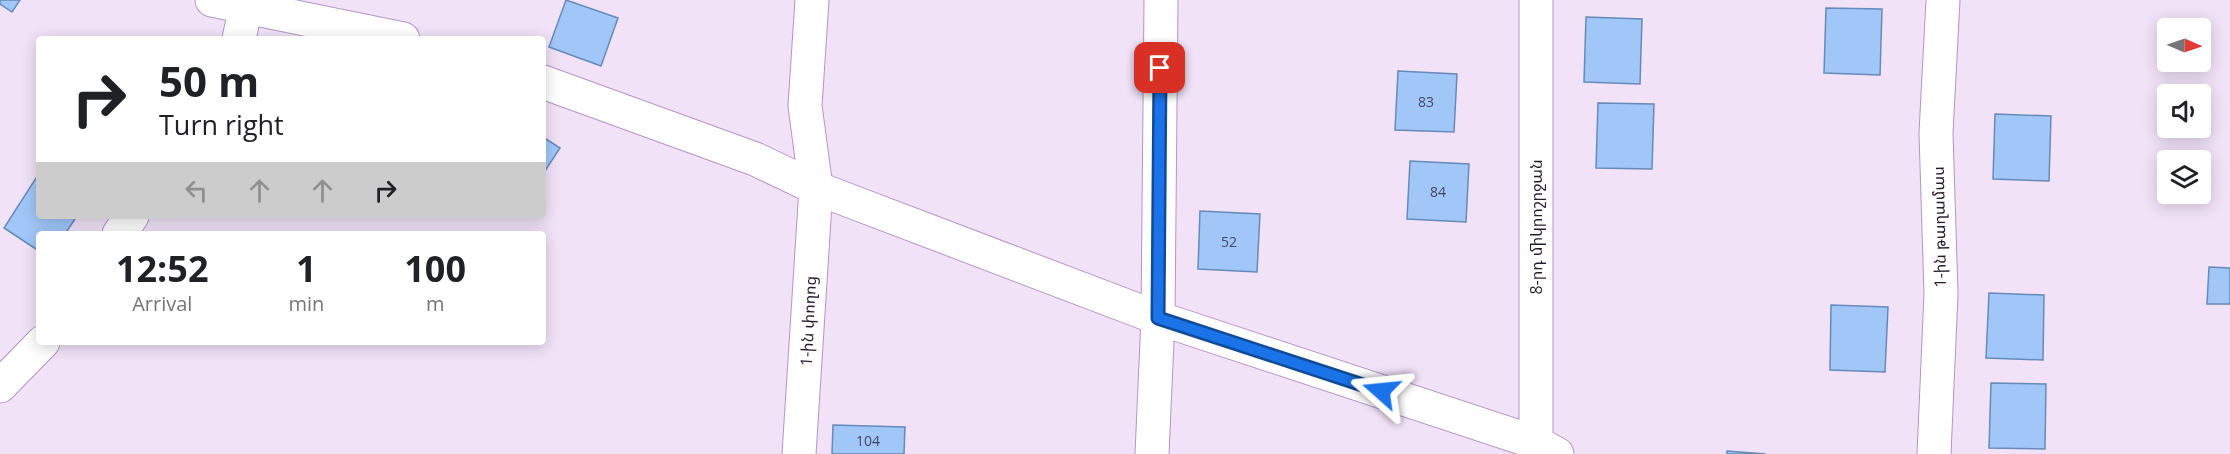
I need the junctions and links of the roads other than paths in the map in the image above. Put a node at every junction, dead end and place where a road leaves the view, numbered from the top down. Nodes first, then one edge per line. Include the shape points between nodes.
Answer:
1 (212, 0) edge
2 (812, 0) edge
3 (1161, 0) edge
4 (1536, 0) edge
5 (1943, 0) edge
6 (261, 5) edge
7 (241, 36) edge
8 (390, 36) edge
9 (546, 83) edge
10 (816, 188) junction
11 (1158, 318) junction
12 (40, 345) edge
13 (0, 386) edge
14 (1543, 450) edge
15 (800, 454) edge
16 (1152, 454) edge
17 (1934, 454) edge

1 - 6 street
2 - 10 street, 1-ին փողոց via 805,106
3 - 11 street
4 - 14 street, 8-րդ միկրոշրջան
5 - 17 street, 1-ին թաղամաս via 1936,134 1941,294
6 - 7 street
6 - 8 street
9 - 10 street via 755,159
10 - 11 street
10 - 15 street, 1-ին փողոց
11 - 14 street
11 - 16 street
12 - 13 street

